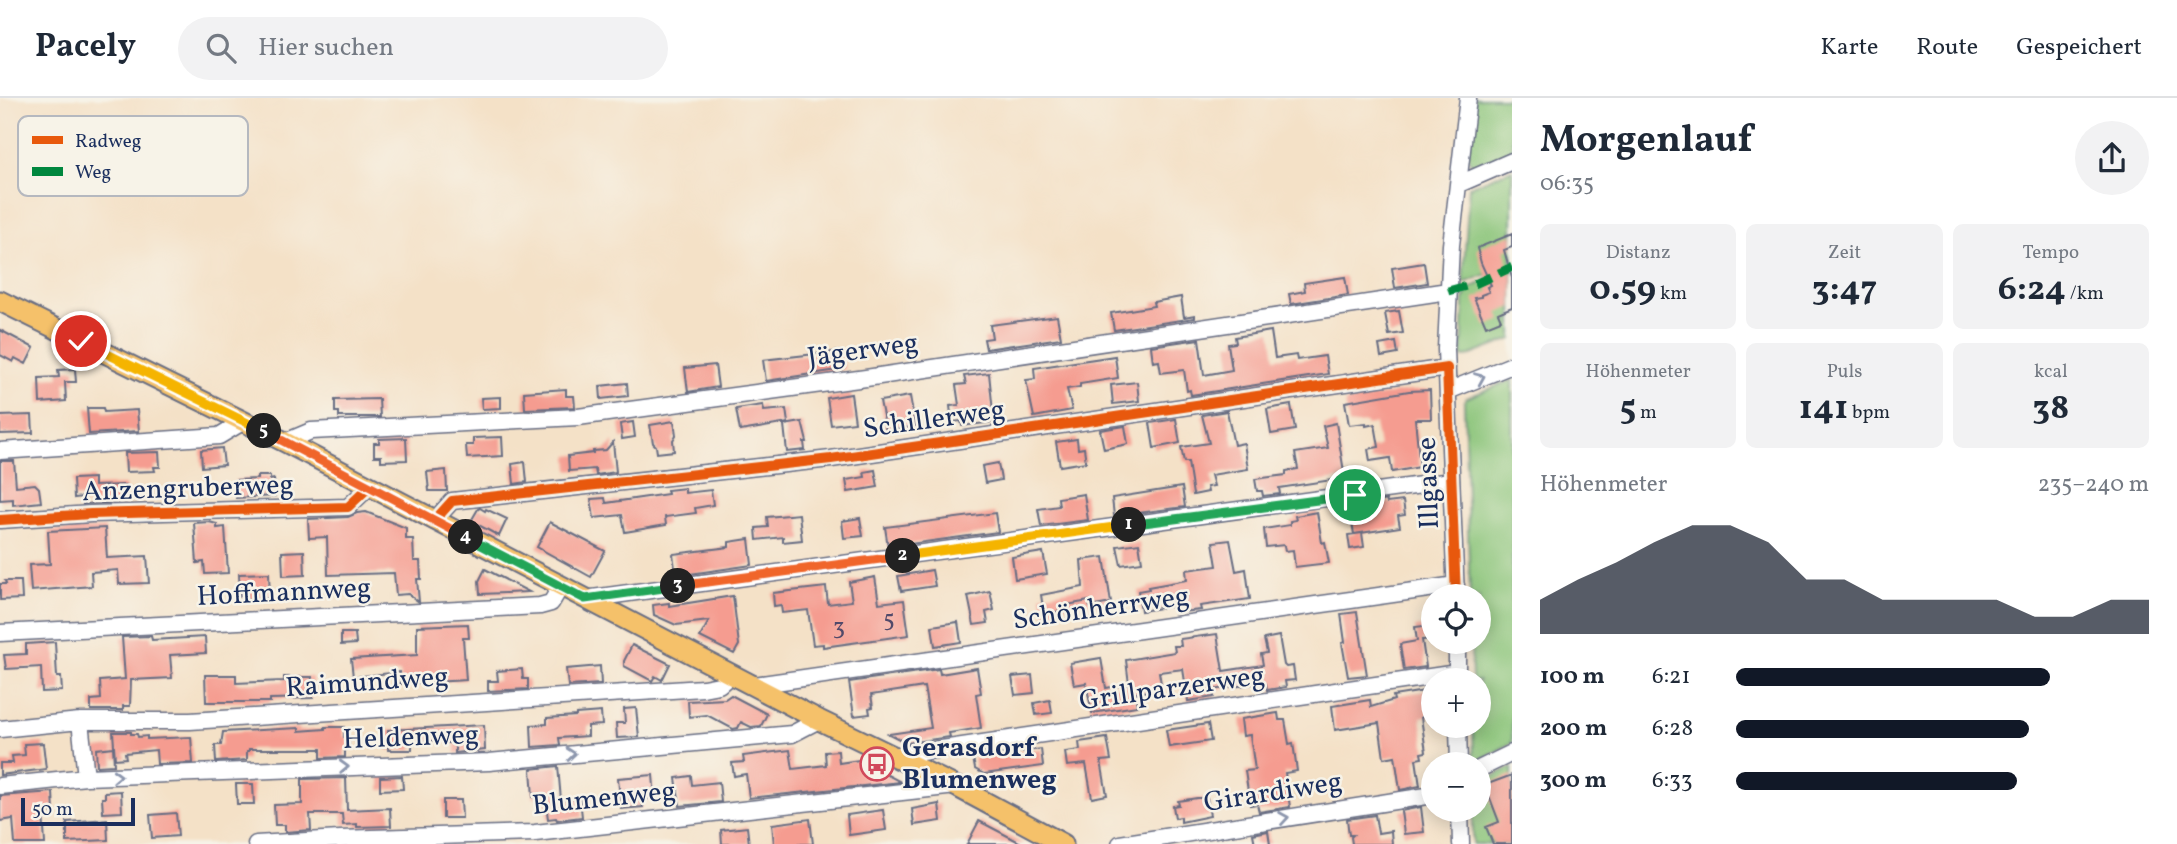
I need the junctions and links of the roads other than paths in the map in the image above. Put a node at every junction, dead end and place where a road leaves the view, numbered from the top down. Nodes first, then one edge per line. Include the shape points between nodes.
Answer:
1 (1468, 98) edge
2 (1512, 160) edge
3 (1459, 184) junction
4 (1448, 291) junction
5 (0, 301) edge
6 (1512, 365) edge
7 (1447, 368) junction
8 (1448, 391) junction
9 (244, 421) junction
10 (285, 442) junction
11 (0, 451) edge
12 (1451, 481) junction
13 (370, 486) junction
14 (0, 520) edge
15 (434, 520) junction
16 (1456, 584) edge
17 (561, 586) junction
18 (1421, 596) edge
19 (585, 599) junction
20 (0, 633) edge
21 (732, 674) junction
22 (1421, 682) edge
23 (754, 685) junction
24 (820, 720) junction
25 (80, 721) junction
26 (0, 729) edge
27 (1512, 754) edge
28 (894, 757) junction
29 (1491, 764) edge
30 (86, 777) junction
31 (0, 786) edge
32 (956, 786) junction
33 (1421, 797) edge
34 (1460, 822) edge
35 (256, 844) edge
36 (1063, 844) edge
37 (1120, 844) edge
38 (1461, 844) edge

1 - 3 street, Illgasse
2 - 3 street
3 - 4 street, Illgasse
4 - 7 street, Illgasse
4 - 10 street, Jägerweg via 578,417 311,431
5 - 9 main road
8 -> 6 street
7 - 8 street, Illgasse
7 - 15 street, Schillerweg via 831,459 452,501
8 - 12 street, Illgasse
9 - 10 main road
9 - 11 street via 219,436
10 - 13 main road
12 - 16 street, Illgasse
12 - 19 street
13 - 14 street, Anzengruberweg via 348,507
13 - 15 main road
15 - 17 main road
17 - 19 main road
17 - 20 street, Hoffmannweg via 551,603 540,606
18 - 23 street, Schönherrweg
19 - 21 main road
21 - 23 main road
21 - 25 street, Raimundweg via 719,685 703,688 190,721
22 - 28 street, Grillparzerweg
23 - 24 main road
24 - 28 main road
30 -> 24 street, Heldenweg via 489,762 792,734
25 - 26 street, Raimundweg
25 - 30 street
27 - 29 street
28 - 32 main road
30 - 31 street, Heldenweg
32 - 35 street, Blumenweg via 535,833
32 - 36 main road
37 -> 33 street, Girardiweg
34 - 38 street

